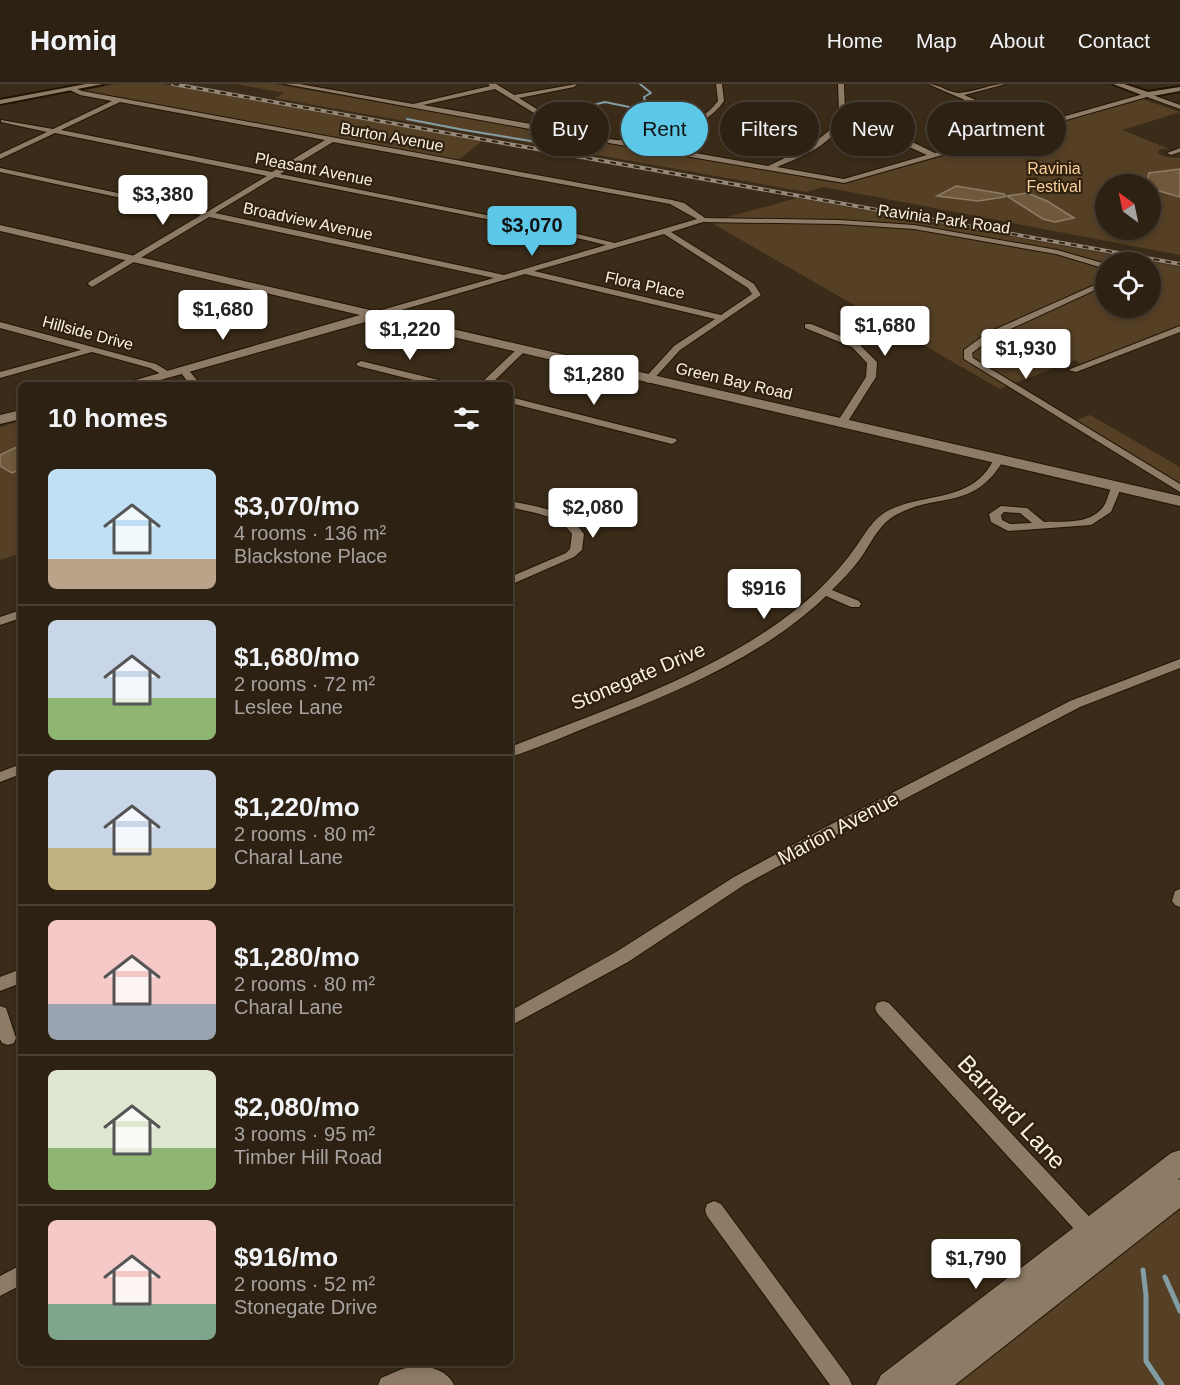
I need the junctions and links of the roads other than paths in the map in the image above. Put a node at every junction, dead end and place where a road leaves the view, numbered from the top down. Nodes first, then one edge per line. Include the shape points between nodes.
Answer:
1 (99, 84) edge
2 (288, 84) edge
3 (719, 84) edge
4 (841, 84) edge
5 (931, 84) edge
6 (1003, 84) edge
7 (494, 85) edge
8 (574, 85) edge
9 (1121, 85) edge
10 (1180, 88) edge
11 (72, 89) junction
12 (1170, 91) junction
13 (958, 95) junction
14 (1147, 95) junction
15 (514, 97) junction
16 (119, 100) junction
17 (0, 102) edge
18 (842, 102) edge
19 (975, 102) edge
20 (409, 106) junction
21 (1180, 107) edge
22 (531, 108) edge
23 (708, 115) edge
24 (1066, 119) edge
25 (3, 121) dead end
26 (531, 128) edge
27 (54, 131) junction
28 (831, 131) edge
29 (331, 140) junction
30 (1180, 150) edge
31 (1171, 153) dead end
32 (698, 156) edge
33 (935, 156) edge
34 (0, 157) edge
35 (768, 168) junction
36 (0, 170) edge
37 (273, 175) junction
38 (207, 215) junction
39 (703, 220) junction
40 (0, 228) edge
41 (667, 233) junction
42 (620, 246) junction
43 (134, 259) junction
44 (1095, 264) edge
45 (526, 272) junction
46 (505, 278) junction
47 (92, 284) dead end
48 (1095, 287) edge
49 (374, 315) junction
50 (724, 318) junction
51 (0, 325) edge
52 (808, 326) dead end
53 (1180, 329) edge
54 (90, 350) junction
55 (521, 350) junction
56 (361, 364) dead end
57 (183, 369) junction
58 (1073, 370) dead end
59 (166, 373) junction
60 (0, 375) edge
61 (648, 380) junction
62 (136, 382) edge
63 (194, 382) edge
64 (435, 382) edge
65 (487, 382) edge
66 (513, 401) edge
67 (18, 415) edge
68 (0, 420) edge
69 (841, 424) junction
70 (672, 441) dead end
71 (998, 461) junction
72 (1116, 488) junction
73 (1180, 489) edge
74 (1180, 501) edge
75 (513, 505) edge
76 (1042, 526) dead end
77 (513, 579) edge
78 (824, 591) junction
79 (855, 604) dead end
80 (18, 615) edge
81 (0, 621) edge
82 (1180, 663) edge
83 (513, 751) edge
84 (18, 770) edge
85 (0, 777) edge
86 (1180, 895) edge
87 (1180, 901) edge
88 (18, 977) edge
89 (0, 984) edge
90 (883, 1008) dead end
91 (0, 1013) edge
92 (513, 1017) edge
93 (8, 1038) dead end
94 (1180, 1162) edge
95 (1180, 1192) edge
96 (714, 1210) dead end
97 (1098, 1240) junction
98 (18, 1277) edge
99 (0, 1287) edge
100 (388, 1385) edge
101 (444, 1385) edge
102 (842, 1385) edge
103 (891, 1385) edge
104 (932, 1385) edge

1 - 11 street
2 - 20 street
3 - 23 street via 721,101
4 - 18 street
5 - 13 street
6 - 13 street
7 - 15 street
7 - 20 street
8 - 15 street
9 - 12 street
9 - 14 street
10 - 12 street
11 - 16 street, Burton Avenue
11 - 17 street
12 - 14 street
13 - 19 street
14 - 21 street
14 - 24 street
15 - 22 street
16 - 27 street
16 - 29 street, Burton Avenue
20 - 26 street
25 - 27 street, Pleasant Avenue
27 - 34 street
27 - 37 street, Pleasant Avenue
28 - 35 street via 816,145
29 - 37 street
29 - 39 street, Burton Avenue via 672,202
30 - 31 street
32 - 35 street
33 - 35 street via 841,181
36 - 38 street, Broadview Avenue
37 - 38 street
37 - 42 street, Pleasant Avenue
38 - 43 street
38 - 46 street, Broadview Avenue
39 - 41 street
39 - 44 street, Ravinia Park Road via 914,227 1057,252
40 - 43 main road, Green Bay Road
41 - 42 street
41 - 50 street via 756,290 752,300
42 - 45 street
43 - 47 street
43 - 49 main road, Green Bay Road
45 - 46 street
45 - 50 street, Flora Place
46 - 49 street
48 - 73 street via 990,335 967,352 969,359
49 - 55 main road, Green Bay Road
49 - 57 main road
50 - 61 street via 677,348
51 - 54 street, Hillside Drive
52 - 69 street via 855,345 872,362 871,377
53 - 58 street
54 - 59 street, Hillside Drive
54 - 60 street
55 - 61 main road, Green Bay Road
55 - 65 street
56 - 64 street
57 - 59 main road
57 - 63 street
59 - 62 main road
61 - 69 main road, Green Bay Road
66 - 70 street
67 - 68 main road
69 - 71 main road, Green Bay Road
71 - 72 main road, Green Bay Road
71 - 78 street, Stonegate Drive via 987,479 971,490 906,506 885,517 854,560
72 - 74 main road, Green Bay Road
72 - 76 street via 1109,509 1098,519 1075,525
75 - 77 street via 564,520 578,534 576,550 570,555
78 - 79 street
78 - 83 street, Stonegate Drive via 763,639 709,670
80 - 81 street
82 - 92 street, Marion Avenue via 1075,704 808,844 711,897 622,957
84 - 85 street
86 - 87 street
88 - 89 street
90 - 97 street, Barnard Lane
91 - 93 street
94 - 97 main road
95 - 97 main road
96 - 102 street
97 - 103 main road
97 - 104 main road
98 - 99 street
100 - 101 street via 413,1375 429,1376

